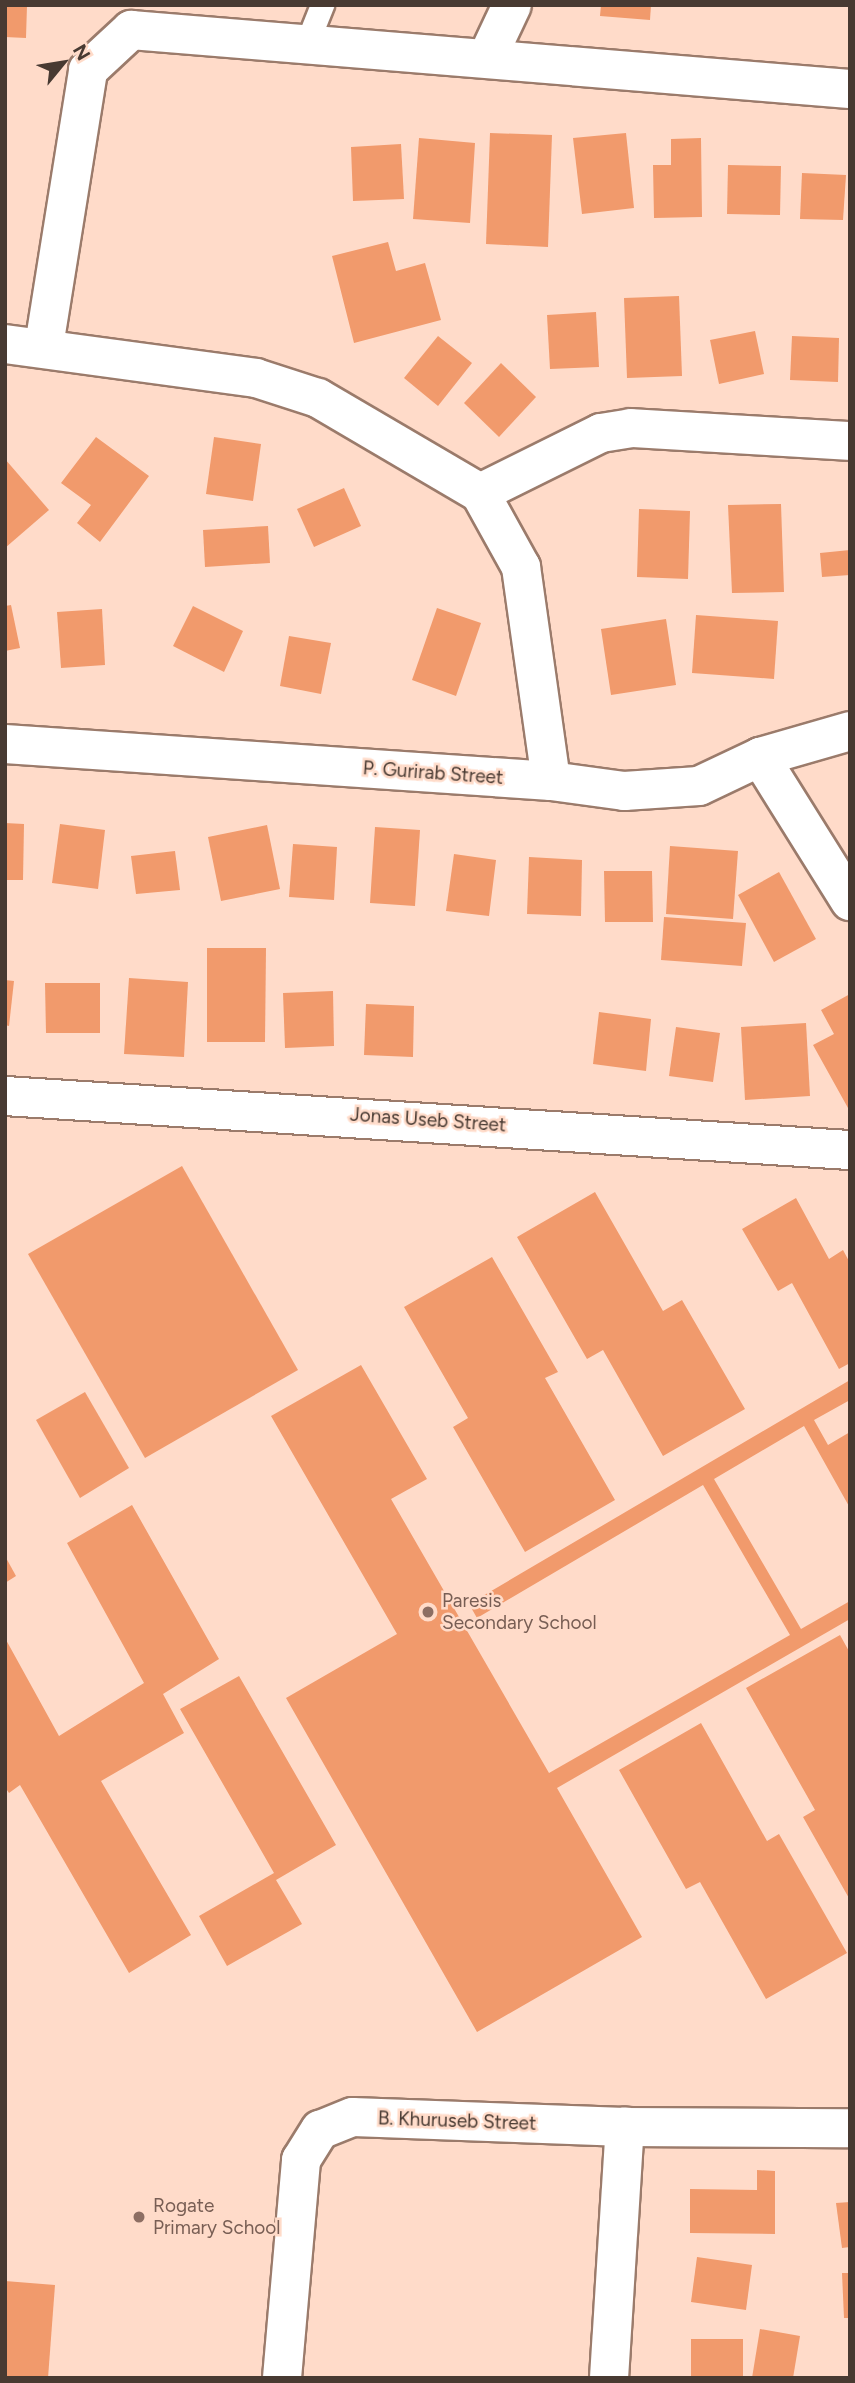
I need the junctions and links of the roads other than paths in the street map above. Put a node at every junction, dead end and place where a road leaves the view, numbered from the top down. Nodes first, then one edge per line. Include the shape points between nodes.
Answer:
1 (322, 5) edge
2 (512, 5) edge
3 (306, 45) junction
4 (488, 56) junction
5 (850, 89) edge
6 (5, 344) edge
7 (44, 346) junction
8 (850, 441) edge
9 (480, 493) junction
10 (850, 731) edge
11 (5, 744) edge
12 (760, 757) junction
13 (551, 781) junction
14 (850, 901) edge
15 (5, 1096) edge
16 (850, 1150) edge
17 (625, 2127) junction
18 (850, 2128) edge
19 (282, 2378) edge
20 (610, 2378) edge

1 - 3 lane
2 - 4 street
3 - 4 street
3 - 7 street via 131,30 88,70
4 - 5 street
6 - 7 street
7 - 9 street via 256,379 318,398
8 - 9 street via 631,428 590,437
9 - 13 street via 521,567
10 - 12 street, P. Gurirab Street
11 - 13 street, P. Gurirab Street
12 - 13 street, P. Gurirab Street via 699,786 624,792
12 - 14 street
15 - 16 street, Jonas Useb Street
17 - 18 street, B. Khuruseb Street
17 - 19 street, B. Khuruseb Street via 353,2117 320,2130 301,2161
17 - 20 street

